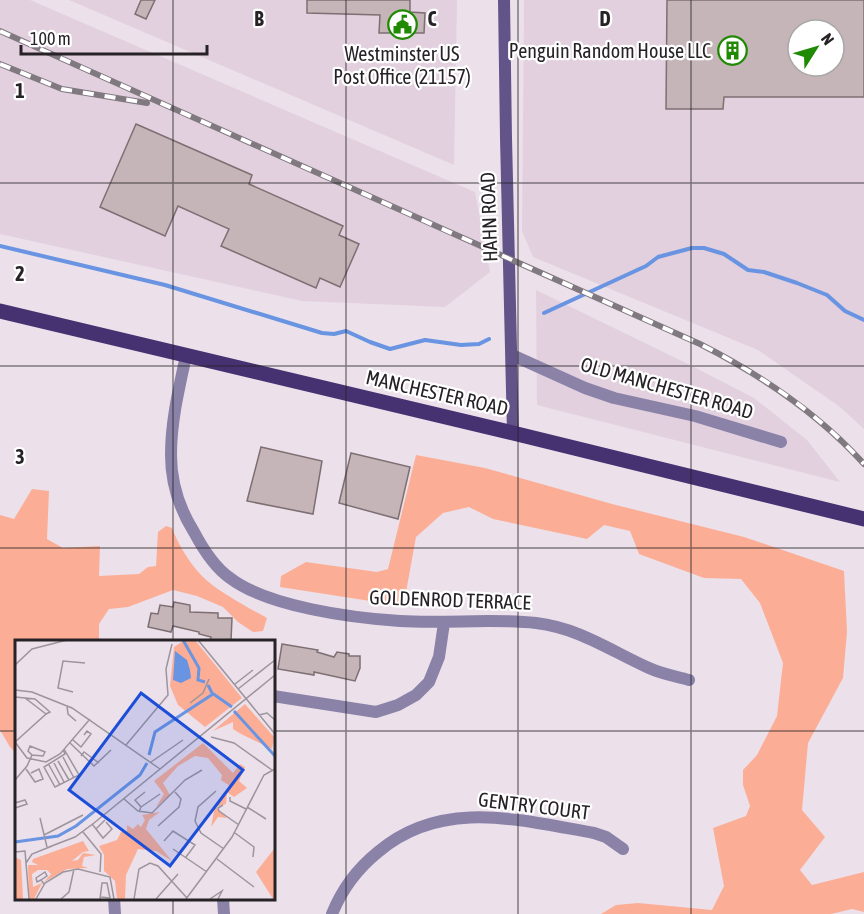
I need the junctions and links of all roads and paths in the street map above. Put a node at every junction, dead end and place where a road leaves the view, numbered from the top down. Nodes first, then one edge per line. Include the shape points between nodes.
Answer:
1 (504, 0) edge
2 (0, 311) edge
3 (512, 355) junction
4 (186, 356) junction
5 (513, 433) junction
6 (781, 442) dead end
7 (864, 519) edge
8 (444, 623) junction
9 (688, 680) dead end
10 (274, 696) edge
11 (623, 849) dead end
12 (114, 899) edge
13 (223, 899) edge
14 (115, 914) edge
15 (224, 914) edge
16 (332, 914) edge

1 - 3 main road, HAHN ROAD
2 - 4 main road, MANCHESTER ROAD
3 - 5 main road, HAHN ROAD
3 - 6 street, OLD MANCHESTER ROAD via 614,398 695,416
4 - 5 main road, MANCHESTER ROAD
4 - 8 street, GOLDENROD TERRACE via 172,429 174,488 192,530 214,563 241,586 301,607 399,621
5 - 7 main road, MANCHESTER ROAD
8 - 9 street, GOLDENROD TERRACE via 512,621 555,626 602,643 651,669
8 - 10 street via 439,657 429,682 398,705 376,712
11 - 16 street, GENTRY COURT via 594,832 505,818 438,821 403,834 369,860 351,879
12 - 14 street
13 - 15 street

